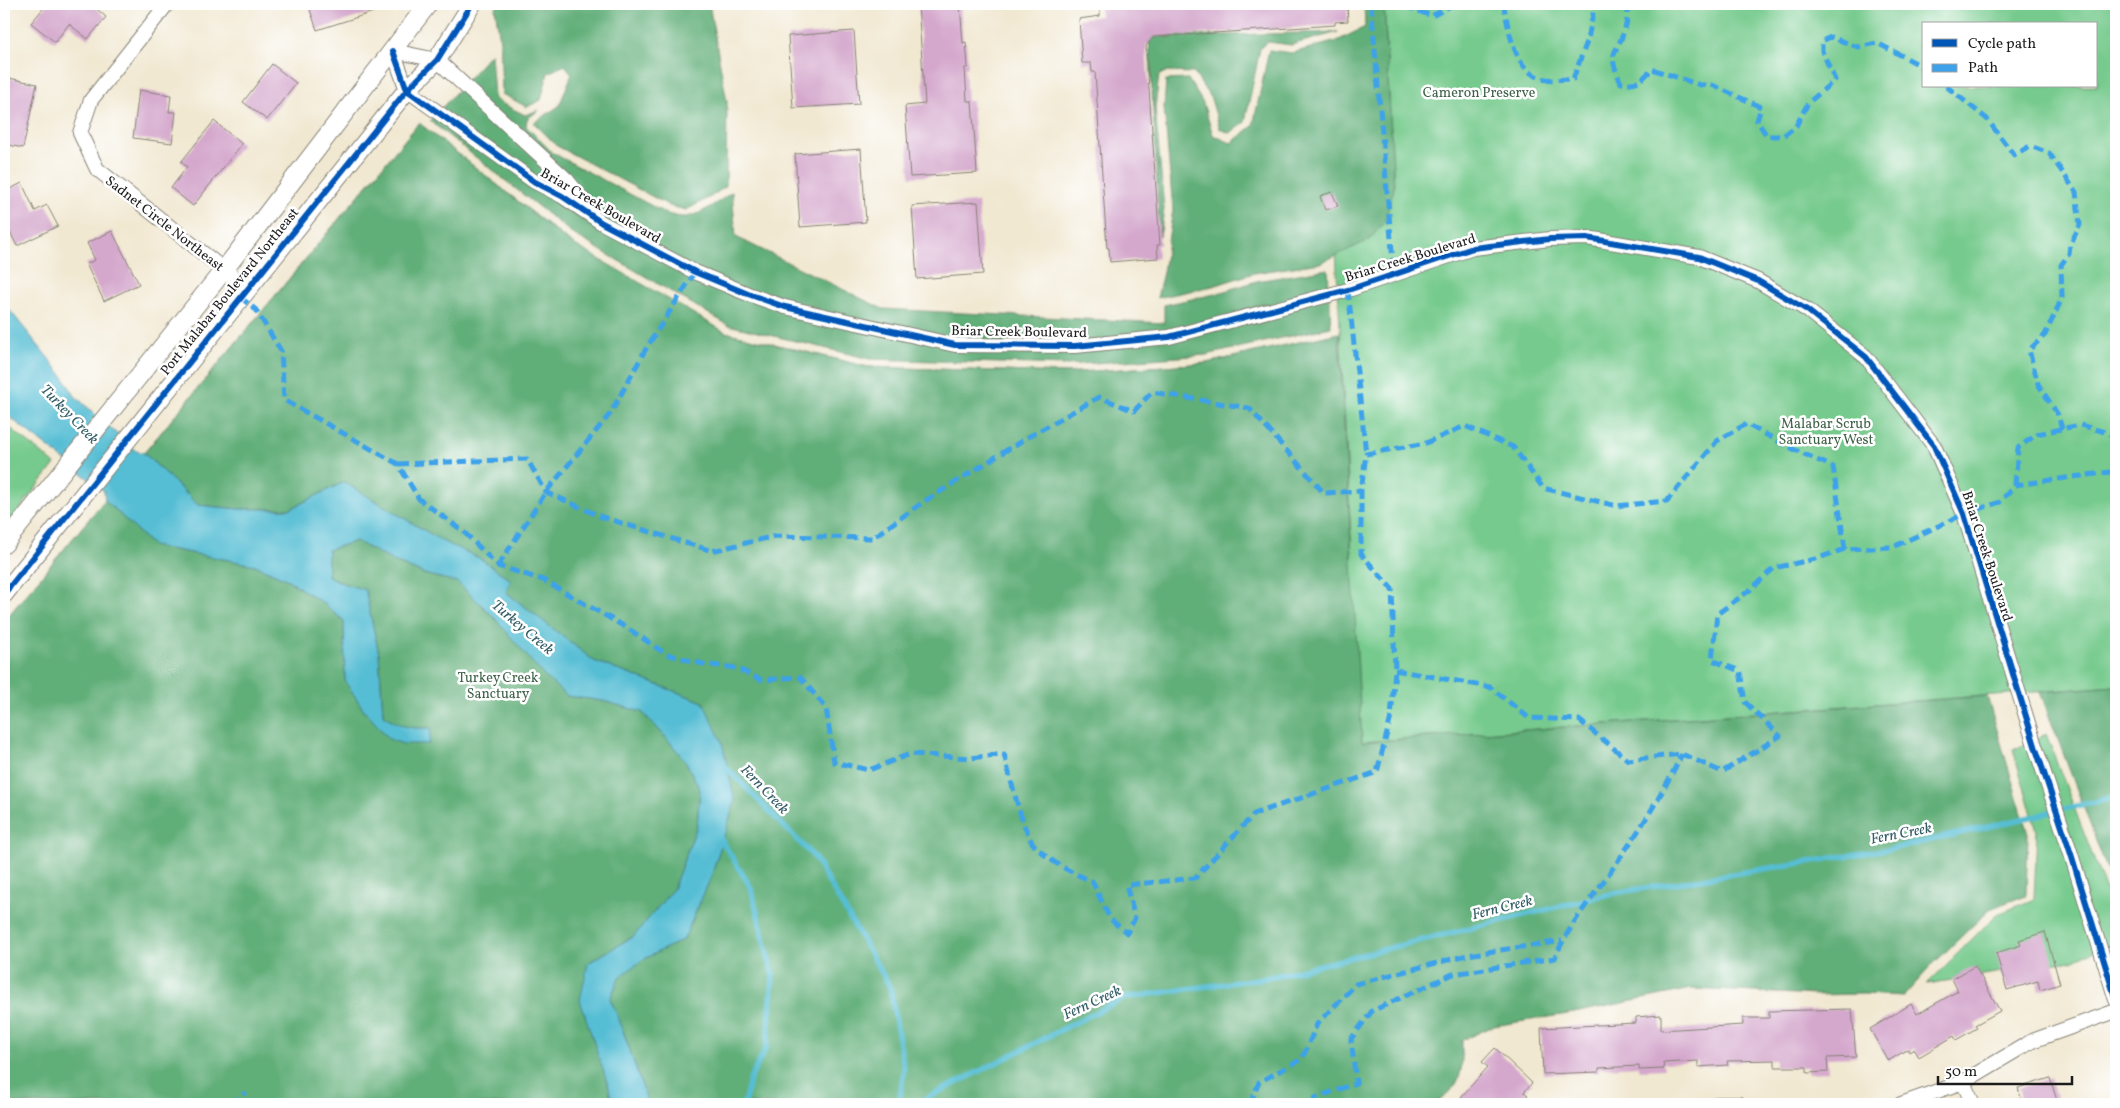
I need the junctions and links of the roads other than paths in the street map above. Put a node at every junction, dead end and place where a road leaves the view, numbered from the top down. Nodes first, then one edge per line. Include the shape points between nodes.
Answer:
1 (167, 4) edge
2 (428, 4) edge
3 (472, 4) edge
4 (393, 51) junction
5 (437, 60) junction
6 (408, 90) junction
7 (602, 223) junction
8 (224, 270) junction
9 (247, 288) junction
10 (4, 544) edge
11 (4, 594) edge
12 (2116, 1000) edge
13 (2116, 1011) edge
14 (1963, 1082) junction
15 (1717, 1104) edge
16 (1739, 1104) edge
17 (1901, 1104) edge
18 (1973, 1104) edge

1 - 8 street, Sadnet Circle Northeast via 91,100 80,133 97,169
2 - 4 street, Port Malabar Boulevard Northeast
3 - 5 street, Port Malabar Boulevard Northeast
4 - 5 street
4 - 6 street
4 - 8 street, Port Malabar Boulevard Northeast
5 - 6 street, Port Malabar Boulevard Northeast
5 - 7 street, Briar Creek Boulevard via 567,180
6 - 7 street, Briar Creek Boulevard via 535,182
6 - 9 street, Port Malabar Boulevard Northeast
7 - 12 street, Briar Creek Boulevard via 695,272 785,307 955,345 1075,346 1169,336 1348,290 1473,248 1550,238 1587,238 1699,257 1758,281 1807,310 1866,357 1934,446 1964,514
8 - 9 street, Sadnet Circle Northeast
8 - 10 street, Port Malabar Boulevard Northeast
9 - 11 street, Port Malabar Boulevard Northeast
13 - 14 street via 2032,1041
14 - 17 street
14 - 18 street
15 - 16 street

